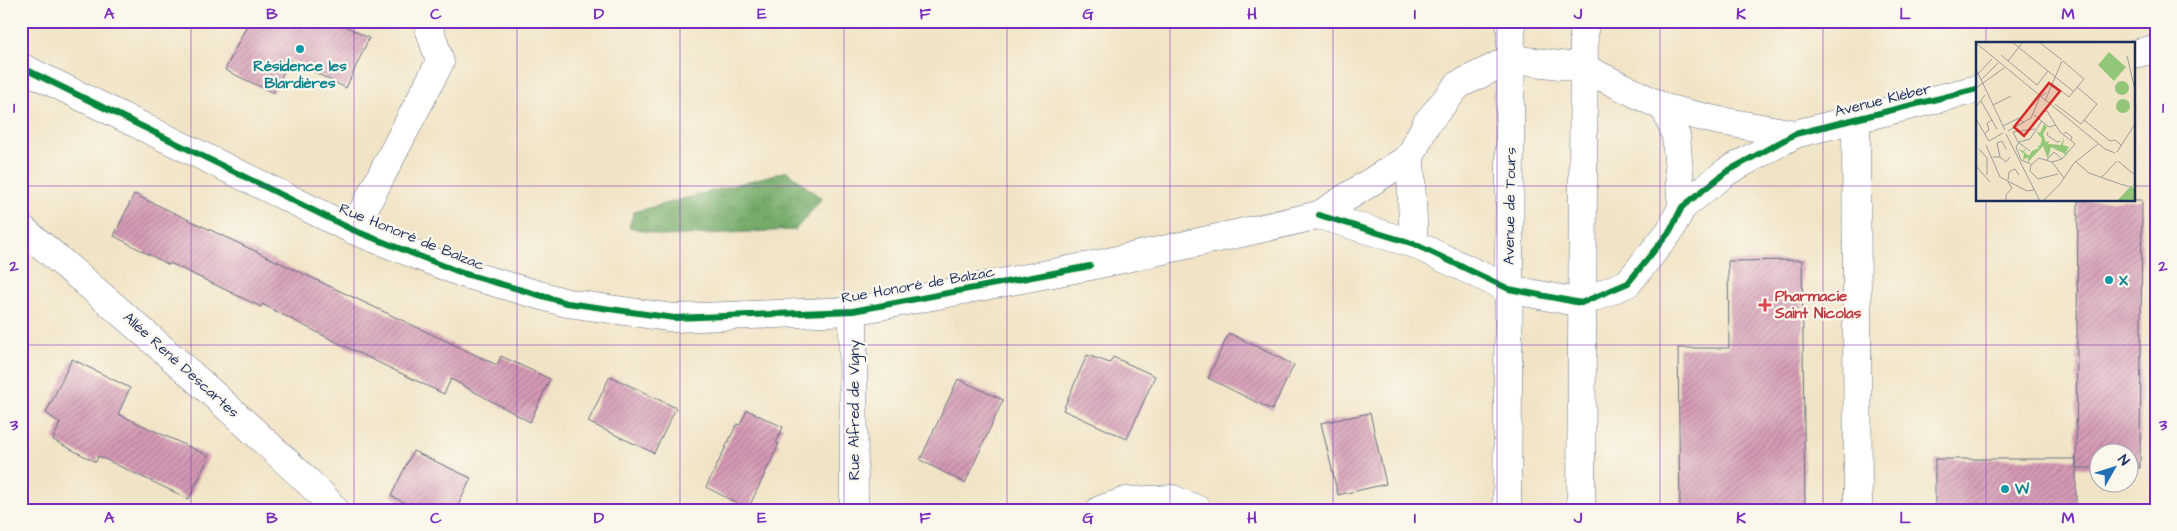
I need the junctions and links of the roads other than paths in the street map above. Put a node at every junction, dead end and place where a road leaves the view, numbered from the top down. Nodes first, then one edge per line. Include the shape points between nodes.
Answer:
1 (427, 21) edge
2 (1511, 21) edge
3 (1584, 21) edge
4 (2156, 49) edge
5 (2134, 54) edge
6 (1511, 59) junction
7 (21, 67) edge
8 (1584, 68) junction
9 (1976, 89) edge
10 (1665, 108) junction
11 (1856, 120) junction
12 (1795, 134) junction
13 (1410, 157) junction
14 (1682, 207) junction
15 (1319, 215) junction
16 (21, 228) edge
17 (353, 230) junction
18 (1414, 244) junction
19 (1509, 289) junction
20 (1581, 303) junction
21 (854, 311) junction
22 (335, 510) edge
23 (854, 510) edge
24 (1100, 510) edge
25 (1198, 510) edge
26 (1506, 510) edge
27 (1581, 510) edge
28 (1858, 510) edge

1 - 17 street via 440,62
2 - 6 street, Avenue de Tours
3 - 8 street
4 - 5 street
6 - 8 street
6 - 13 street via 1458,85 1426,124
6 - 19 street, Avenue de Tours
7 - 17 street, Rue Honoré de Balzac
8 - 10 street
8 - 20 street
9 - 11 street, Avenue Kléber
10 - 12 street
10 - 14 street via 1676,136
11 - 12 street, Avenue Kléber
11 - 28 street
12 - 14 street via 1726,172
13 - 15 street
13 - 18 street
14 - 20 street via 1670,231 1628,283
15 - 18 street
15 - 21 street, Rue Honoré de Balzac via 1090,266
16 - 22 street, Allée René Descartes via 102,294 210,390
17 - 21 street, Rue Honoré de Balzac via 462,274 567,303 674,318
18 - 19 street
19 - 20 street
19 - 26 street, Avenue de Tours
20 - 27 street
21 - 23 street, Rue Alfred de Vigny
24 - 25 street via 1126,500 1172,499

